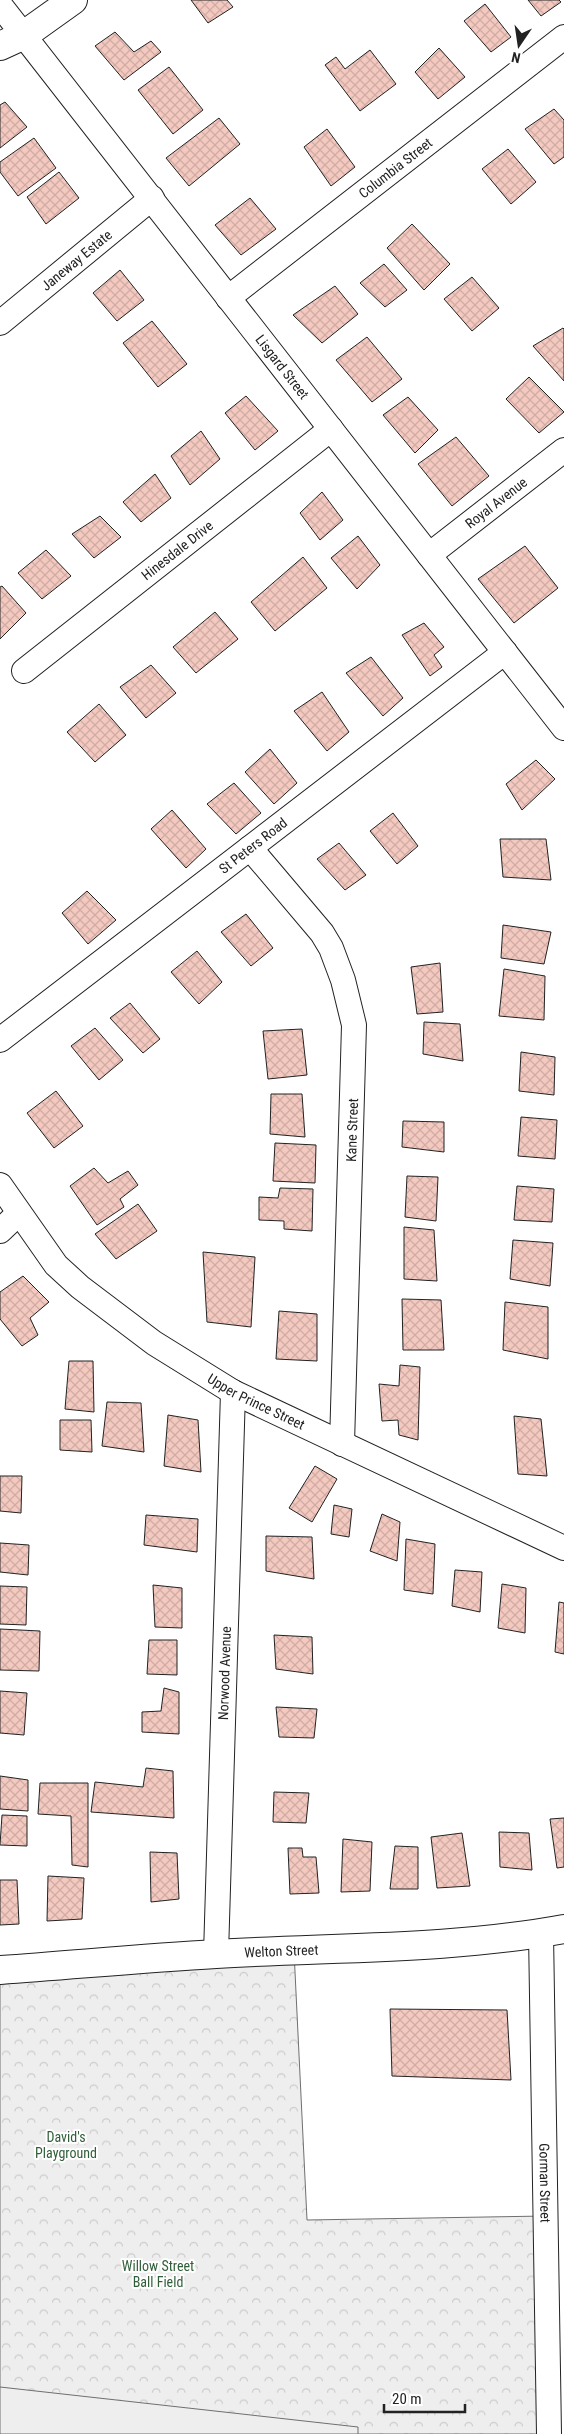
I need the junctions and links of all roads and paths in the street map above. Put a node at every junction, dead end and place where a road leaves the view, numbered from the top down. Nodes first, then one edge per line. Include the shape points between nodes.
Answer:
1 (73, 0) edge
2 (0, 5) edge
3 (564, 37) edge
4 (12, 40) edge
5 (152, 198) junction
6 (228, 298) junction
7 (0, 323) edge
8 (331, 429) junction
9 (564, 450) edge
10 (429, 555) junction
11 (505, 652) junction
12 (24, 671) dead end
13 (564, 728) edge
14 (250, 848) junction
15 (0, 1040) edge
16 (0, 1185) edge
17 (19, 1213) junction
18 (0, 1231) edge
19 (234, 1392) junction
20 (342, 1444) junction
21 (564, 1548) edge
22 (553, 1931) edge
23 (216, 1954) junction
24 (0, 1970) edge
25 (549, 2434) edge

1 - 4 main road
2 - 4 street, Lisgard Street
3 - 6 street, Columbia Street
4 - 5 street, Lisgard Street
5 - 6 street, Lisgard Street
5 - 7 street, Janeway Estate
6 - 8 street, Lisgard Street
8 - 10 street, Lisgard Street
8 - 12 street, Hinesdale Drive
9 - 10 street, Royal Avenue
10 - 11 street, Lisgard Street
11 - 13 street, Lisgard Street
11 - 14 street, St Peters Road
14 - 15 street, St Peters Road
14 - 20 street, Kane Street via 332,948 354,1025
16 - 17 street, Upper Prince Street
17 - 18 street
17 - 19 street, Upper Prince Street via 56,1265 80,1287 154,1343
19 - 20 street, Upper Prince Street
19 - 23 street, Norwood Avenue
20 - 21 street, Upper Prince Street
22 - 23 main road, Welton Street via 406,1945
22 - 25 street, Gorman Street
23 - 24 main road, Welton Street

